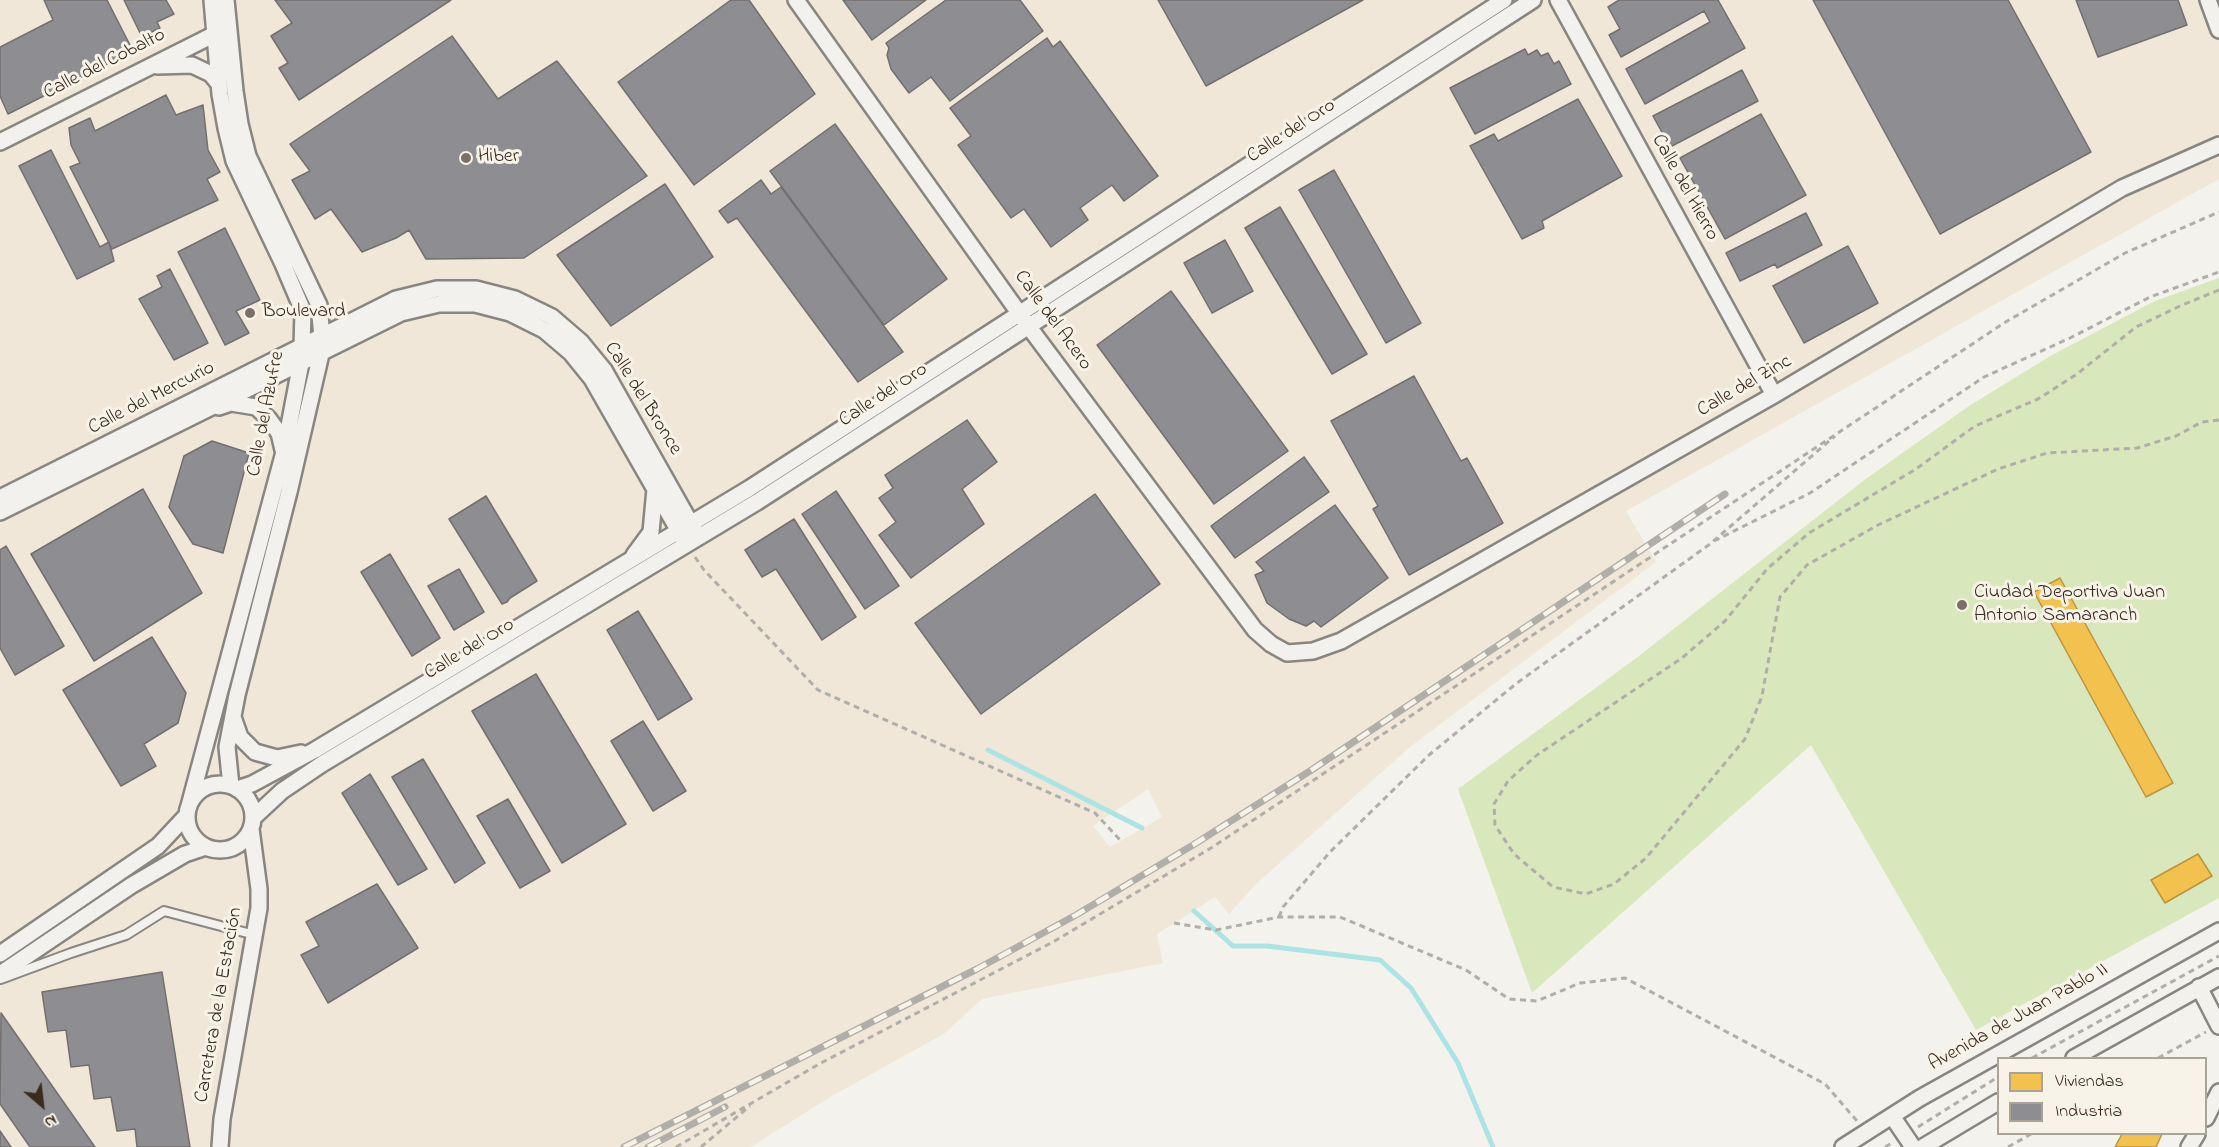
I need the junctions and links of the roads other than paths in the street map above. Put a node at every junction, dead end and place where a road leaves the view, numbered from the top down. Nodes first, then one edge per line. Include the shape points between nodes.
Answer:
1 (212, 0) edge
2 (226, 0) edge
3 (796, 0) edge
4 (1504, 0) edge
5 (1533, 0) edge
6 (1558, 0) edge
7 (2208, 0) edge
8 (222, 30) junction
9 (2219, 30) edge
10 (151, 66) junction
11 (219, 84) junction
12 (0, 142) edge
13 (2219, 145) edge
14 (1020, 312) junction
15 (1029, 327) junction
16 (322, 337) junction
17 (302, 347) junction
18 (321, 354) junction
19 (301, 363) junction
20 (1774, 395) junction
21 (199, 412) junction
22 (284, 452) junction
23 (655, 489) junction
24 (0, 498) edge
25 (0, 512) edge
26 (689, 535) junction
27 (630, 562) junction
28 (1287, 653) joint
29 (233, 717) junction
30 (315, 750) junction
31 (234, 788) junction
32 (188, 811) junction
33 (252, 824) junction
34 (206, 847) junction
35 (231, 848) junction
36 (255, 870) junction
37 (2219, 932) edge
38 (255, 935) junction
39 (0, 954) edge
40 (0, 974) edge
41 (2219, 977) edge
42 (0, 980) edge
43 (2199, 987) junction
44 (2219, 1025) edge
45 (2077, 1057) edge
46 (2219, 1092) edge
47 (1997, 1103) edge
48 (2207, 1114) edge
49 (1892, 1116) junction
50 (1909, 1141) edge
51 (220, 1147) edge
52 (1843, 1147) edge
53 (1923, 1147) edge

1 - 8 street, Calle del Azufre
2 - 8 street, Calle del Azufre
3 - 14 street, Calle del Acero
4 - 14 street, Calle del Oro
5 - 15 street, Calle del Oro
6 - 20 street, Calle del Hierro
7 - 9 street
8 - 10 street, Calle del Cobalto
8 - 11 street, Calle del Azufre
8 - 16 street, Calle del Azufre via 248,156 320,304
10 - 11 street via 192,65
10 - 12 street, Calle del Cobalto
11 - 17 street, Calle del Azufre via 234,160 303,311
13 - 20 street, Calle del Zinc via 2122,188
14 - 15 street, Calle del Acero
14 - 26 street, Calle del Oro
15 - 26 street, Calle del Oro
15 - 28 street, Calle del Acero via 1255,630
16 - 17 street, Calle del Mercurio
16 - 18 street, Calle del Azufre
16 - 26 street, Calle del Bronce via 396,300 437,289 476,289 515,299 543,312 582,342 604,370
17 - 19 street, Calle del Azufre
17 - 24 street, Calle del Mercurio
18 - 19 street, Calle del Mercurio
18 - 23 street, Calle del Bronce via 401,313 439,304 475,304 510,313 544,330 571,353 592,379
18 - 29 street, Calle del Azufre
19 - 21 street, Calle del Mercurio
19 - 22 street, Calle del Azufre
20 - 28 street, Calle del Zinc via 1341,641 1313,651
21 - 22 street via 231,403 256,407 279,434
21 - 25 street, Calle del Mercurio
22 - 32 street, Calle del Azufre
23 - 26 street, Calle del Bronce
23 - 27 street via 651,532
26 - 27 street, Calle del Oro
26 - 33 street, Calle del Oro via 322,764 282,791
27 - 30 street, Calle del Oro
29 - 30 street via 240,737 255,752 277,758
29 - 31 street, Calle del Azufre via 226,747
30 - 31 street, Calle del Oro via 252,784
31 - 32 street via 211,785 194,797
31 - 33 street via 249,801
32 - 34 street via 192,834
32 - 39 street via 158,846
33 - 35 street
33 - 36 street, Carretera de la Estación
34 - 35 street
34 - 40 street via 185,854 132,885
35 - 36 street
36 - 38 street, Carretera de la Estación via 259,889
37 - 49 street, Avenida de Juan Pablo II
38 - 42 lane via 164,911 126,935
38 - 51 street, Carretera de la Estación
41 - 43 street
43 - 44 street
43 - 45 street
46 - 48 street
47 - 53 street
49 - 50 street
49 - 52 street, Avenida de Juan Pablo II

